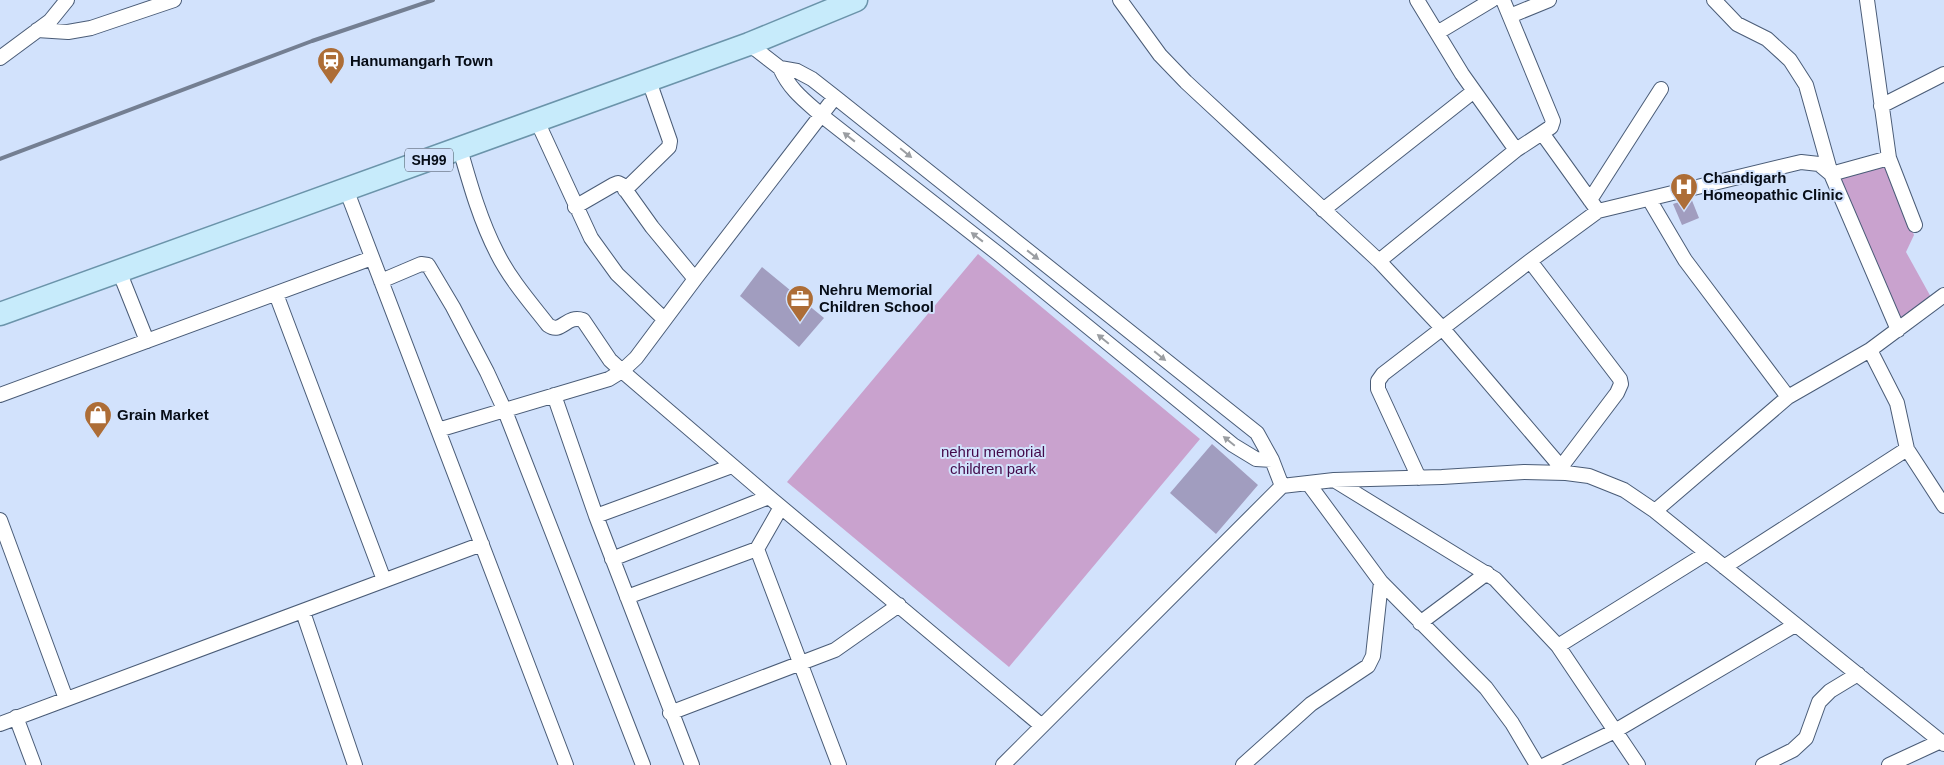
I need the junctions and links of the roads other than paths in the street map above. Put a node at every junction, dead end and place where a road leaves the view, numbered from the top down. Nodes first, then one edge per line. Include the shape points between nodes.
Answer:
1 (67, 0) edge
2 (174, 0) edge
3 (856, 0) edge
4 (1120, 0) edge
5 (1417, 0) edge
6 (1492, 0) edge
7 (1503, 0) edge
8 (1550, 0) edge
9 (1714, 0) edge
10 (1867, 0) edge
11 (1510, 16) junction
12 (38, 30) junction
13 (1436, 33) junction
14 (750, 44) junction
15 (0, 58) edge
16 (780, 68) junction
17 (1944, 74) edge
18 (649, 81) junction
19 (1661, 89) dead end
20 (1474, 91) junction
21 (835, 97) junction
22 (1881, 106) junction
23 (821, 115) junction
24 (537, 121) junction
25 (1542, 134) junction
26 (460, 149) junction
27 (1516, 150) junction
28 (1889, 158) junction
29 (1831, 174) junction
30 (346, 190) junction
31 (625, 190) junction
32 (1649, 200) junction
33 (1594, 206) junction
34 (575, 207) junction
35 (1322, 210) junction
36 (1915, 225) dead end
37 (1014, 240) junction
38 (1001, 256) junction
39 (372, 258) junction
40 (1379, 261) junction
41 (1530, 261) junction
42 (119, 271) junction
43 (695, 279) junction
44 (381, 281) junction
45 (276, 294) junction
46 (1944, 295) edge
47 (0, 314) edge
48 (664, 319) junction
49 (1443, 329) junction
50 (1898, 330) junction
51 (147, 341) junction
52 (1870, 350) junction
53 (622, 371) junction
54 (0, 395) edge
55 (554, 395) junction
56 (1788, 397) junction
57 (505, 411) junction
58 (438, 430) junction
59 (1907, 449) junction
60 (1272, 460) junction
61 (732, 466) junction
62 (1563, 470) junction
63 (1419, 478) junction
64 (1334, 480) junction
65 (1308, 483) junction
66 (1282, 486) junction
67 (769, 497) junction
68 (1944, 506) edge
69 (781, 507) junction
70 (1655, 511) junction
71 (596, 516) junction
72 (0, 520) edge
73 (482, 544) junction
74 (757, 549) junction
75 (1707, 553) junction
76 (612, 559) junction
77 (1724, 567) junction
78 (1487, 573) junction
79 (384, 580) junction
80 (1381, 582) junction
81 (627, 597) junction
82 (899, 606) junction
83 (303, 612) junction
84 (1420, 623) junction
85 (1795, 625) junction
86 (1558, 646) junction
87 (800, 663) junction
88 (1858, 674) junction
89 (66, 699) junction
90 (670, 713) junction
91 (16, 718) junction
92 (0, 724) edge
93 (1042, 726) junction
94 (1615, 731) junction
95 (1942, 743) edge
96 (34, 765) edge
97 (355, 765) edge
98 (566, 765) edge
99 (644, 765) edge
100 (692, 765) edge
101 (839, 765) edge
102 (1003, 765) edge
103 (1243, 765) edge
104 (1537, 765) edge
105 (1545, 765) edge
106 (1638, 765) edge
107 (1763, 765) edge
108 (1889, 765) edge

1 - 12 street via 50,22
2 - 12 street via 91,28 68,32
3 - 14 main road, SH99
4 - 35 street via 1160,55
5 - 13 street
6 - 13 street
7 - 11 street
8 - 11 street
9 - 29 street via 1737,24 1767,39 1790,60 1801,76
10 - 22 street
11 - 25 street via 1553,121
12 - 15 street
13 - 20 street
14 - 16 street
14 - 18 main road, SH99
16 - 21 street via 812,79
16 - 23 street via 787,83
17 - 22 street
18 - 24 main road, SH99
18 - 31 street via 670,141 669,147
19 - 33 street
20 - 27 street
20 - 35 street
21 - 23 street
21 -> 37 street
22 - 28 street
38 -> 23 street
23 - 43 street
24 - 26 main road, SH99
24 - 34 street
25 - 27 street
25 - 33 street
26 - 30 main road, SH99
26 - 53 street via 480,216 497,254 515,282 553,329 576,317 583,320 610,360
27 - 40 street
28 - 29 street
28 - 36 street
29 - 32 street via 1818,164 1800,162
29 - 50 street
30 - 39 street
30 - 42 main road, SH99
31 - 34 street via 618,183
31 - 43 street
32 - 33 street
32 - 56 street via 1685,260
33 - 41 street
34 - 48 street via 603,257
35 - 40 street
37 - 38 street
37 -> 60 street via 1257,433
60 -> 38 street via 1256,459 1246,454
39 - 44 street
39 - 45 street
40 - 49 street
41 - 49 street
41 - 62 street via 1621,384
42 - 47 main road, SH99
42 - 51 street
43 - 48 street
44 - 57 street via 421,264 428,265 488,372
44 - 58 street
45 - 51 street
45 - 79 street
46 - 50 street
48 - 53 street via 636,358
49 - 62 street
49 - 63 street via 1378,381 1378,389
50 - 52 street
51 - 54 street
52 - 56 street
52 - 59 street via 1897,404
53 - 55 street via 609,379
53 - 61 street
55 - 57 street
55 - 71 street
56 - 70 street
57 - 58 street
57 - 99 street
58 - 73 street
59 - 68 street
59 - 77 street
60 - 66 street
61 - 67 street
61 - 71 street
62 - 63 street
62 - 70 street via 1624,490
63 - 64 street
64 - 65 street
64 - 78 street
65 - 66 street
65 - 80 street
66 - 93 street
67 - 69 street
67 - 76 street
69 - 74 street
69 - 82 street
70 - 75 street
71 - 76 street
72 - 89 street
73 - 79 street
73 - 98 street
74 - 81 street
74 - 87 street
75 - 77 street
75 - 86 street
76 - 81 street
77 - 85 street
78 - 84 street
78 - 86 street
79 - 83 street
80 - 84 street
80 - 103 street via 1373,656 1368,666 1311,704
81 - 90 street
82 - 87 street via 846,644
82 - 93 street
83 - 89 street
83 - 97 street
84 - 104 street via 1486,688
85 - 88 street
85 - 94 street
86 - 94 street
87 - 90 street
87 - 101 street
88 - 95 street
88 - 107 street via 1819,702 1806,738 1800,744
89 - 91 street
90 - 100 street
91 - 92 street
91 - 96 street
93 - 102 street
94 - 105 street
94 - 106 street
95 - 108 street

